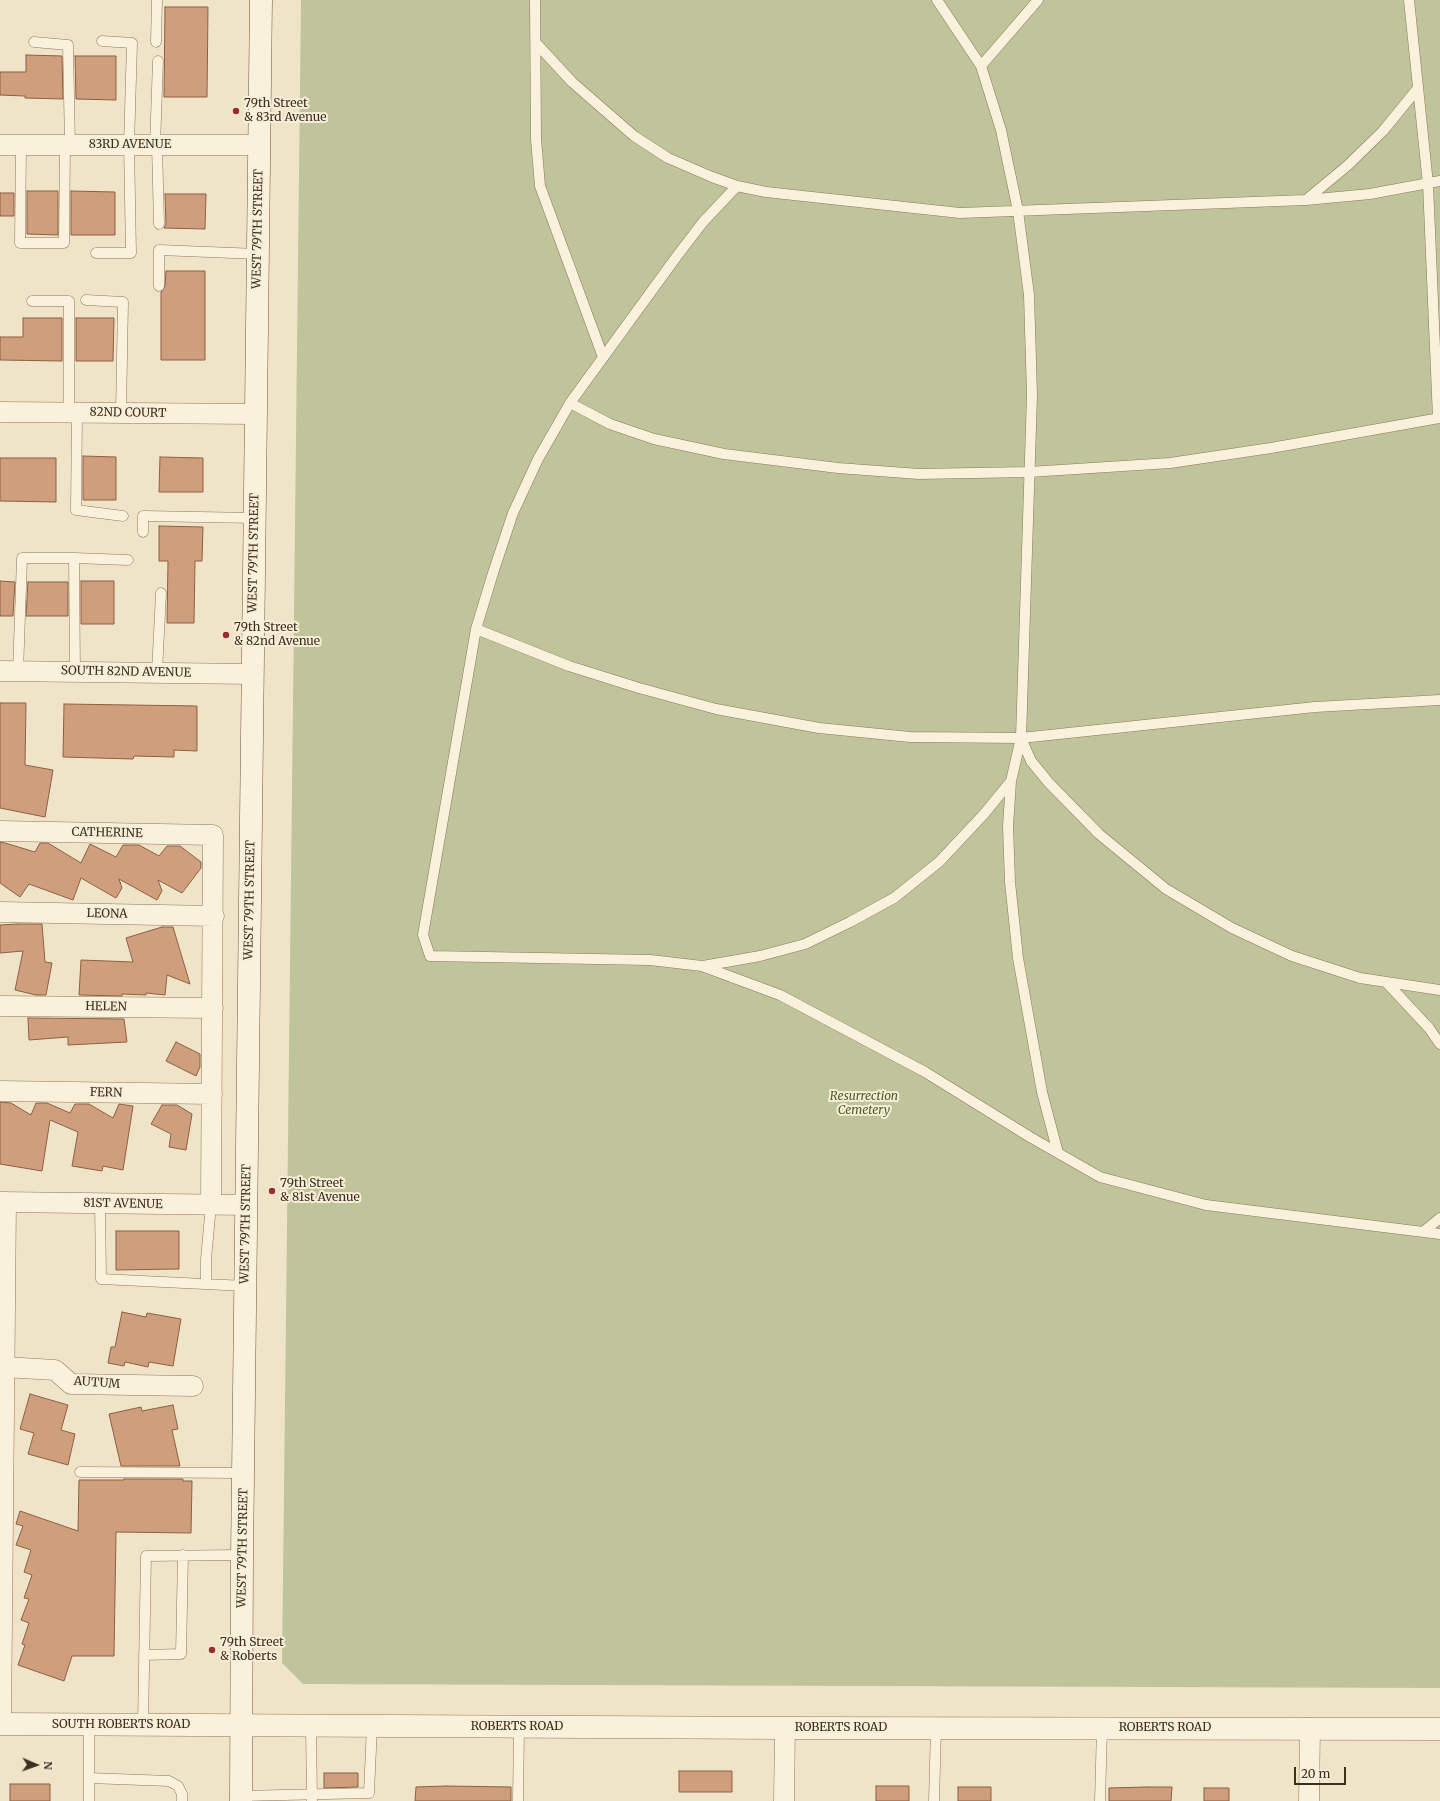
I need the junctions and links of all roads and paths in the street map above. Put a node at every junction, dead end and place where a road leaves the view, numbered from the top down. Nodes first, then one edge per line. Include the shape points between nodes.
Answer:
1 (157, 0) edge
2 (261, 0) edge
3 (535, 0) edge
4 (938, 0) edge
5 (1038, 0) edge
6 (1409, 0) edge
7 (102, 41) dead end
8 (34, 42) dead end
9 (156, 42) dead end
10 (536, 43) junction
11 (158, 61) dead end
12 (981, 66) junction
13 (1418, 88) junction
14 (0, 145) edge
15 (21, 145) junction
16 (68, 145) junction
17 (129, 145) junction
18 (156, 145) junction
19 (259, 145) junction
20 (1440, 181) edge
21 (1428, 184) junction
22 (737, 186) junction
23 (1306, 200) junction
24 (1018, 211) junction
25 (159, 224) dead end
26 (96, 253) dead end
27 (258, 254) junction
28 (159, 286) dead end
29 (86, 300) dead end
30 (32, 301) dead end
31 (603, 357) junction
32 (570, 403) junction
33 (0, 412) edge
34 (73, 412) junction
35 (121, 413) junction
36 (256, 414) junction
37 (1439, 418) edge
38 (1029, 472) junction
39 (122, 516) dead end
40 (255, 518) junction
41 (143, 532) dead end
42 (74, 558) junction
43 (128, 560) dead end
44 (161, 593) dead end
45 (476, 629) junction
46 (9, 672) edge
47 (75, 672) junction
48 (157, 672) junction
49 (253, 674) junction
50 (1440, 700) edge
51 (1021, 738) junction
52 (1010, 781) junction
53 (0, 831) edge
54 (0, 912) edge
55 (214, 916) junction
56 (702, 966) junction
57 (1387, 983) junction
58 (1440, 990) edge
59 (0, 1006) edge
60 (213, 1008) junction
61 (1440, 1044) edge
62 (0, 1091) edge
63 (212, 1094) junction
64 (1058, 1153) junction
65 (3, 1202) edge
66 (100, 1203) junction
67 (211, 1204) junction
68 (246, 1205) junction
69 (1440, 1218) edge
70 (1423, 1232) junction
71 (1440, 1234) edge
72 (206, 1284) junction
73 (246, 1286) junction
74 (4, 1367) junction
75 (193, 1386) dead end
76 (80, 1472) dead end
77 (243, 1473) junction
78 (183, 1555) junction
79 (242, 1555) junction
80 (144, 1655) junction
81 (1, 1724) edge
82 (89, 1724) junction
83 (143, 1725) junction
84 (242, 1725) junction
85 (311, 1726) junction
86 (372, 1726) junction
87 (519, 1727) junction
88 (785, 1728) junction
89 (936, 1728) junction
90 (1102, 1728) junction
91 (1310, 1728) junction
92 (1440, 1729) edge
93 (89, 1778) junction
94 (312, 1798) edge
95 (241, 1799) edge
96 (89, 1801) edge
97 (182, 1801) edge
98 (518, 1801) edge
99 (784, 1801) edge
100 (934, 1801) edge
101 (1100, 1801) edge
102 (1309, 1801) edge

1 - 9 lane
2 - 19 main road, WEST 79TH STREET
3 - 10 lane
4 - 12 lane
5 - 12 lane
6 - 13 lane
7 - 17 lane via 132,43
8 - 16 lane via 68,45
10 - 22 lane via 572,82 634,136 668,158
10 - 31 lane via 536,139 540,186
11 - 18 lane
12 - 24 lane via 1001,130
13 - 21 lane
13 - 23 lane via 1383,131 1348,166
14 - 15 street, 83RD AVENUE
15 - 16 street, 83RD AVENUE
15 - 16 lane via 20,243 64,243
16 - 17 street, 83RD AVENUE
17 - 18 street, 83RD AVENUE
17 - 26 lane via 131,253
18 - 19 street, 83RD AVENUE
18 - 25 lane
19 - 27 main road, WEST 79TH STREET
20 - 21 lane
21 - 23 lane via 1370,194
21 - 37 lane
22 - 24 lane via 766,192 960,213
22 - 31 lane via 703,222
23 - 24 lane
24 - 38 lane via 1029,295 1032,395
27 - 28 lane via 159,250
27 - 36 main road, WEST 79TH STREET
29 - 35 lane via 123,302
30 - 34 lane via 69,301
31 - 32 lane
32 - 38 lane via 610,424 654,439 724,454 838,468 919,474
32 - 45 lane via 538,459 514,513
33 - 34 street, 82ND COURT
34 - 35 street, 82ND COURT
34 - 39 lane via 76,510
35 - 36 street, 82ND COURT
36 - 40 main road, WEST 79TH STREET
37 - 38 lane via 1272,448 1170,463
38 - 51 lane
40 - 41 lane via 143,516
40 - 49 main road, WEST 79TH STREET
42 - 43 lane
42 - 46 lane via 22,558
42 - 47 lane
44 - 48 lane
45 - 51 lane via 569,666 716,709 819,728 910,737
45 - 56 lane via 423,935 430,956 650,960
46 - 47 street, SOUTH 82ND AVENUE
47 - 48 street, SOUTH 82ND AVENUE
48 - 49 street, SOUTH 82ND AVENUE
49 - 68 main road, WEST 79TH STREET
50 - 51 lane via 1315,707
51 - 52 lane
51 - 57 lane via 1031,761 1049,783 1099,834 1166,889 1232,928 1292,956 1360,978
52 - 56 lane via 984,814 939,862 894,898 805,944 760,956
52 - 64 lane via 1010,882 1018,958 1042,1092
53 - 55 street, CATHERINE via 213,835
54 - 55 street, LEONA
55 - 60 street
56 - 64 lane via 780,995 925,1072
57 - 58 lane
57 - 61 lane via 1429,1028
59 - 60 street, HELEN
60 - 63 street
62 - 63 street, FERN
63 - 67 street
64 - 70 lane via 1100,1177 1206,1206
65 - 66 street, 81ST AVENUE
65 - 74 street
66 - 67 street, 81ST AVENUE
66 - 72 lane via 100,1279
67 - 68 street, 81ST AVENUE
67 - 72 lane
68 - 73 main road, WEST 79TH STREET
69 - 70 lane
70 - 71 lane
72 - 73 lane
73 - 77 main road, WEST 79TH STREET
74 - 75 street, AUTUM via 55,1370 71,1384
74 - 81 street
76 - 77 lane
77 - 79 main road, WEST 79TH STREET
78 - 79 lane
78 - 80 lane via 181,1654
78 - 80 lane via 146,1556
79 - 84 main road, WEST 79TH STREET
80 - 83 lane
81 - 82 main road, SOUTH ROBERTS ROAD
82 - 83 main road, SOUTH ROBERTS ROAD
82 - 93 lane
83 - 84 main road, SOUTH ROBERTS ROAD
84 - 85 main road, ROBERTS ROAD
84 - 95 main road, WEST 79TH STREET
85 - 86 main road, ROBERTS ROAD
85 - 94 lane
86 - 87 main road, ROBERTS ROAD
86 - 94 lane via 368,1793
87 - 88 main road, ROBERTS ROAD
87 - 98 lane
88 - 89 main road, ROBERTS ROAD
88 - 99 street
89 - 90 main road, ROBERTS ROAD
89 - 100 lane
90 - 91 main road, ROBERTS ROAD
90 - 101 lane
91 - 92 main road, ROBERTS ROAD
91 - 102 street
93 - 96 lane
93 - 97 lane via 169,1781 178,1786
94 - 95 lane

